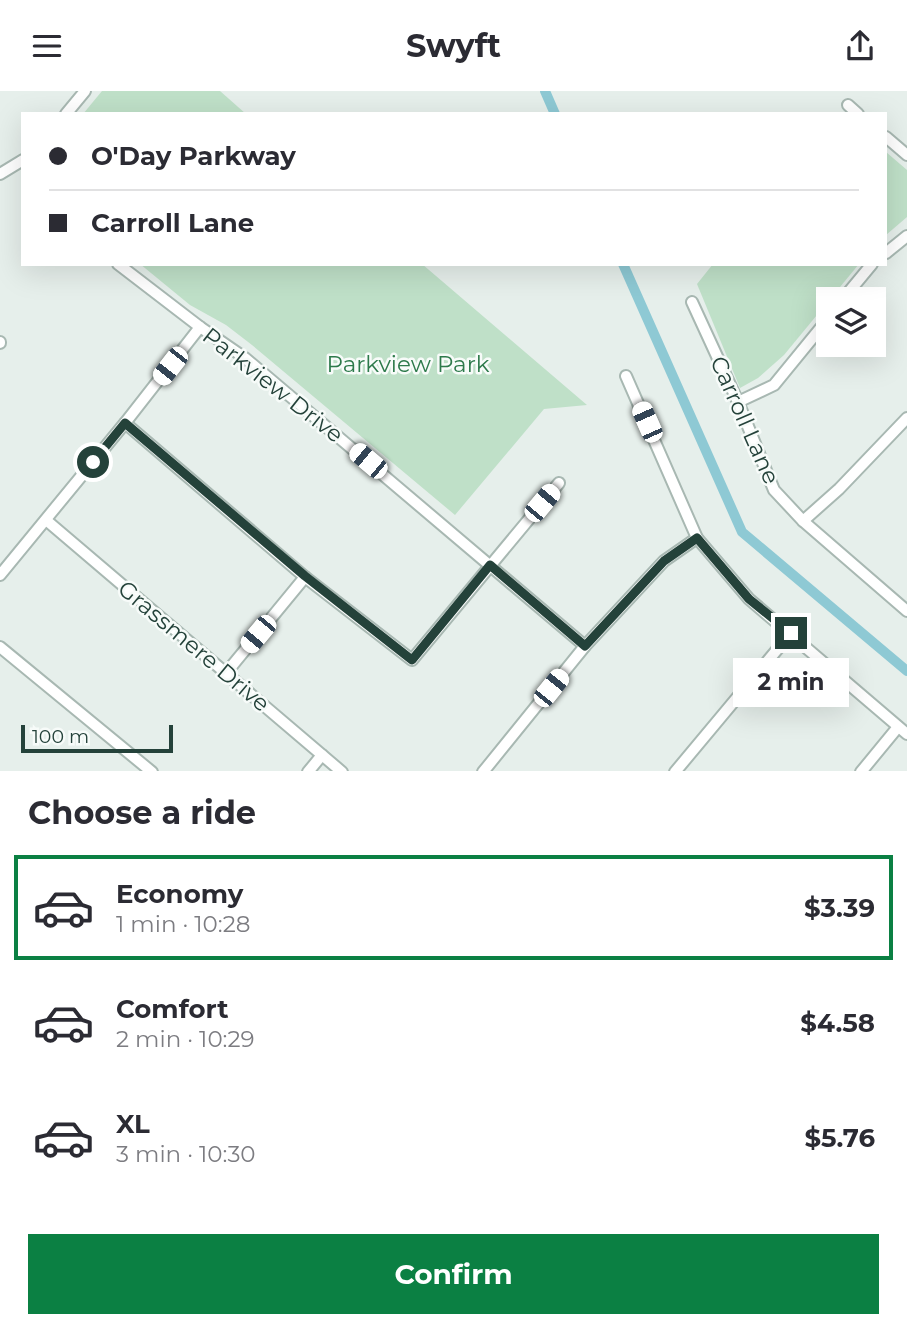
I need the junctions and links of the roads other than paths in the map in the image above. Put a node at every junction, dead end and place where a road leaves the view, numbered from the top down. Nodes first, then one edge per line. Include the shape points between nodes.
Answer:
1 (85, 91) edge
2 (848, 105) dead end
3 (68, 112) edge
4 (856, 112) edge
5 (887, 138) edge
6 (907, 155) edge
7 (21, 162) edge
8 (0, 174) edge
9 (907, 236) edge
10 (887, 252) edge
11 (121, 266) edge
12 (870, 266) edge
13 (854, 287) edge
14 (692, 302) dead end
15 (200, 327) junction
16 (816, 334) edge
17 (626, 376) dead end
18 (738, 401) junction
19 (907, 418) edge
20 (125, 423) junction
21 (559, 483) dead end
22 (46, 520) junction
23 (803, 521) junction
24 (697, 538) junction
25 (490, 565) junction
26 (0, 575) edge
27 (305, 576) junction
28 (905, 604) edge
29 (791, 633) junction
30 (0, 646) edge
31 (585, 646) junction
32 (226, 673) junction
33 (903, 731) edge
34 (322, 755) junction
35 (151, 771) edge
36 (309, 771) edge
37 (341, 771) edge
38 (484, 771) edge
39 (676, 771) edge
40 (862, 771) edge

1 - 3 street
2 - 4 street
5 - 6 street
7 - 8 street
9 - 10 street
11 - 15 street, Parkview Drive
12 - 13 street
14 - 18 street, Carroll Lane
15 - 20 street
15 - 25 street, Parkview Drive via 245,358
16 - 18 street via 774,385
17 - 24 street
18 - 23 street, Carroll Lane via 774,490
19 - 23 street
20 - 22 street
20 - 27 street
21 - 25 street
22 - 26 street
22 - 32 street, Grassmere Drive
23 - 28 street, Carroll Lane
24 - 29 street via 749,599
24 - 31 street via 664,561
25 - 27 street via 412,660
25 - 31 street, Parkview Drive
27 - 32 street
29 - 33 street
29 - 39 street
30 - 35 street
31 - 38 street
32 - 34 street, Grassmere Drive
33 - 40 street
34 - 36 street
34 - 37 street, Grassmere Drive

